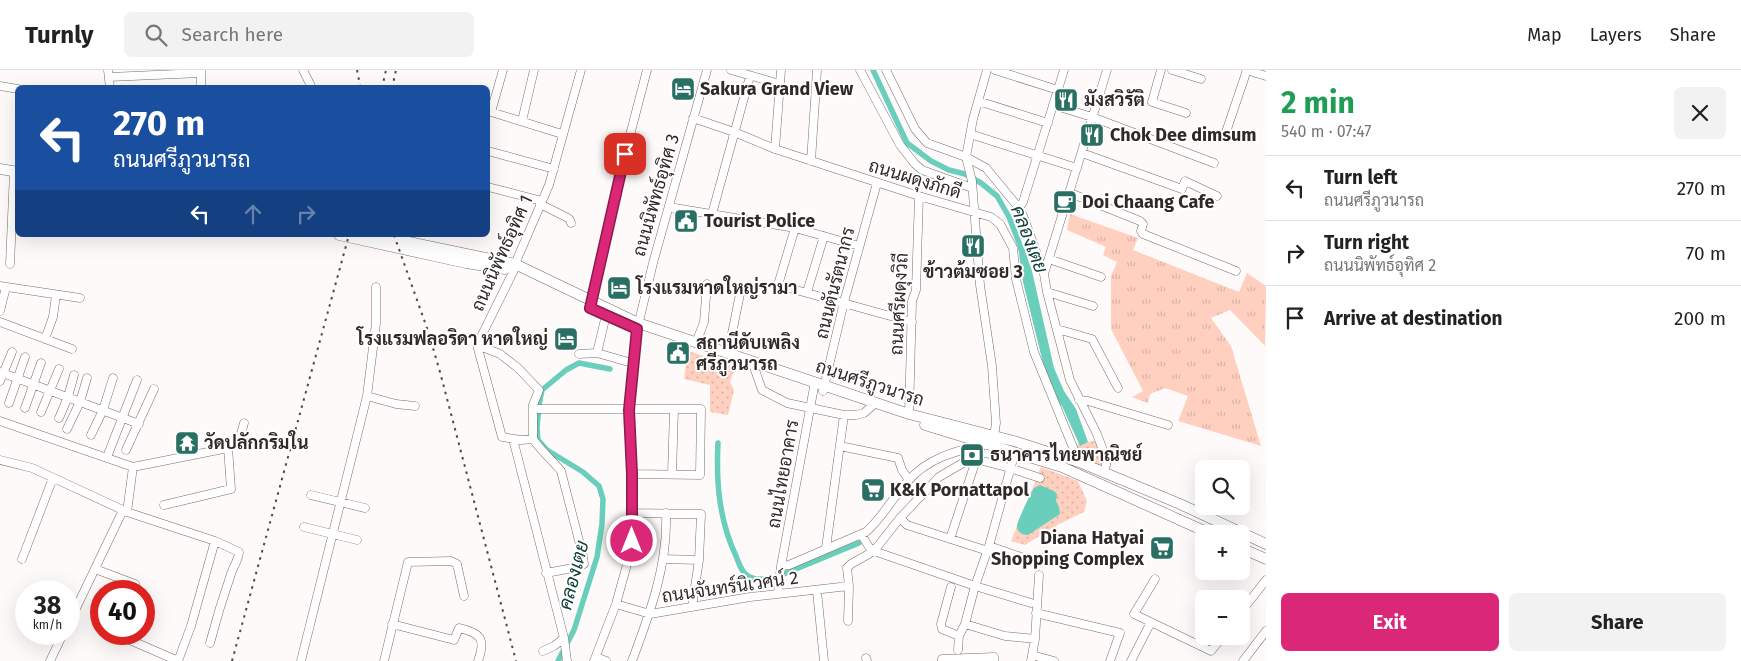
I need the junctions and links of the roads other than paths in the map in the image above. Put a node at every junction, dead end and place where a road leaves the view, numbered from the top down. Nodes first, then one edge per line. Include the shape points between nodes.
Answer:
1 (103, 70) edge
2 (303, 70) edge
3 (503, 70) edge
4 (534, 70) edge
5 (581, 70) edge
6 (647, 70) edge
7 (706, 70) edge
8 (731, 70) edge
9 (781, 70) edge
10 (817, 70) edge
11 (860, 70) edge
12 (886, 70) edge
13 (987, 70) edge
14 (995, 70) edge
15 (1064, 70) edge
16 (1107, 70) edge
17 (1161, 70) edge
18 (1172, 70) edge
19 (1246, 70) edge
20 (201, 72) edge
21 (109, 74) edge
22 (750, 76) junction
23 (1266, 76) edge
24 (1201, 79) dead end
25 (780, 84) junction
26 (104, 85) edge
27 (201, 85) edge
28 (310, 85) edge
29 (0, 86) edge
30 (15, 88) edge
31 (1058, 90) junction
32 (978, 101) junction
33 (1053, 105) junction
34 (1186, 113) dead end
35 (693, 118) junction
36 (1092, 118) junction
37 (522, 121) junction
38 (1048, 123) junction
39 (734, 132) junction
40 (562, 134) junction
41 (970, 134) junction
42 (1225, 135) dead end
43 (775, 149) junction
44 (490, 152) edge
45 (1082, 153) junction
46 (1038, 156) junction
47 (967, 159) junction
48 (811, 161) junction
49 (1214, 163) dead end
50 (554, 168) junction
51 (1077, 168) junction
52 (0, 169) edge
53 (15, 172) edge
54 (877, 183) junction
55 (972, 184) junction
56 (15, 187) edge
57 (490, 189) edge
58 (1070, 193) junction
59 (919, 196) junction
60 (1217, 196) dead end
61 (541, 202) junction
62 (669, 207) junction
63 (1018, 208) junction
64 (973, 212) junction
65 (712, 214) junction
66 (570, 223) dead end
67 (795, 228) junction
68 (824, 236) junction
69 (349, 237) edge
70 (385, 237) edge
71 (858, 246) junction
72 (1049, 259) junction
73 (10, 264) dead end
74 (515, 267) junction
75 (1236, 271) dead end
76 (1044, 274) junction
77 (1101, 277) dead end
78 (707, 284) dead end
79 (3, 287) edge
80 (376, 287) dead end
81 (741, 289) dead end
82 (807, 292) junction
83 (1047, 292) junction
84 (56, 295) junction
85 (80, 298) dead end
86 (844, 302) junction
87 (591, 305) junction
88 (1093, 306) dead end
89 (0, 311) edge
90 (606, 315) junction
91 (0, 322) edge
92 (912, 322) junction
93 (638, 326) junction
94 (1057, 329) junction
95 (45, 339) junction
96 (696, 343) junction
97 (477, 345) junction
98 (72, 350) dead end
99 (12, 352) dead end
100 (728, 353) junction
101 (579, 354) dead end
102 (597, 354) junction
103 (25, 357) dead end
104 (42, 363) dead end
105 (632, 363) junction
106 (754, 368) junction
107 (59, 370) dead end
108 (1, 375) edge
109 (74, 375) dead end
110 (87, 378) dead end
111 (113, 378) dead end
112 (19, 379) junction
113 (137, 380) dead end
114 (35, 385) junction
115 (821, 388) junction
116 (1118, 388) dead end
117 (154, 389) dead end
118 (51, 391) junction
119 (367, 396) junction
120 (68, 397) junction
121 (1079, 400) junction
122 (80, 402) junction
123 (9, 403) dead end
124 (416, 406) dead end
125 (872, 406) junction
126 (25, 408) dead end
127 (810, 408) junction
128 (538, 409) junction
129 (103, 410) junction
130 (629, 410) junction
131 (674, 410) junction
132 (41, 412) dead end
133 (844, 414) junction
134 (909, 416) junction
135 (59, 418) dead end
136 (124, 418) junction
137 (0, 421) edge
138 (244, 423) dead end
139 (139, 424) junction
140 (1168, 425) dead end
141 (67, 429) dead end
142 (91, 434) dead end
143 (994, 436) junction
144 (517, 439) junction
145 (533, 440) junction
146 (980, 443) junction
147 (840, 446) junction
148 (1016, 447) junction
149 (228, 448) junction
150 (126, 450) dead end
151 (108, 457) junction
152 (975, 459) junction
153 (0, 460) edge
154 (1079, 462) junction
155 (133, 467) junction
156 (1010, 468) junction
157 (1104, 472) junction
158 (632, 474) junction
159 (672, 474) junction
160 (53, 478) junction
161 (1040, 478) dead end
162 (909, 480) junction
163 (311, 495) dead end
164 (340, 501) junction
165 (164, 505) dead end
166 (366, 508) dead end
167 (125, 511) junction
168 (632, 513) junction
169 (666, 513) junction
170 (900, 518) junction
171 (304, 527) dead end
172 (1195, 527) edge
173 (331, 534) junction
174 (862, 536) junction
175 (950, 538) junction
176 (215, 540) junction
177 (357, 540) dead end
178 (1266, 544) edge
179 (826, 548) junction
180 (872, 549) junction
181 (988, 549) junction
182 (1250, 552) edge
183 (664, 558) junction
184 (22, 559) dead end
185 (1266, 559) edge
186 (699, 560) junction
187 (1033, 561) dead end
188 (781, 568) junction
189 (95, 569) junction
190 (546, 573) junction
191 (1039, 574) dead end
192 (1155, 579) dead end
193 (124, 580) edge
194 (1266, 580) edge
195 (849, 586) junction
196 (975, 586) junction
197 (951, 587) dead end
198 (778, 590) junction
199 (817, 591) junction
200 (464, 596) dead end
201 (80, 600) edge
202 (1250, 600) edge
203 (1031, 603) dead end
204 (616, 604) junction
205 (692, 607) junction
206 (1036, 612) junction
207 (650, 614) junction
208 (848, 621) dead end
209 (1150, 622) junction
210 (392, 624) junction
211 (965, 624) junction
212 (1266, 631) edge
213 (959, 636) junction
214 (564, 638) junction
215 (1035, 639) junction
216 (1263, 642) edge
217 (210, 643) dead end
218 (1195, 643) edge
219 (58, 645) edge
220 (141, 645) edge
221 (1199, 645) edge
222 (1216, 645) edge
223 (958, 650) dead end
224 (543, 651) dead end
225 (1032, 658) edge
226 (567, 659) edge
227 (595, 659) edge
228 (50, 661) edge
229 (178, 661) edge
230 (301, 661) edge
231 (384, 661) edge
232 (478, 661) edge
233 (606, 661) edge
234 (632, 661) edge
235 (824, 661) edge
236 (942, 661) edge
237 (994, 661) edge
238 (1054, 661) edge
239 (1110, 661) edge
240 (1131, 661) edge
241 (1243, 661) edge

1 - 26 street
2 - 28 street
3 - 37 street via 491,112
4 - 37 street
5 - 40 street, ถนนนิพัทธ์อุทิศ 1
6 - 87 street
7 - 35 street, ถนนนิพัทธ์อุทิศ 3
8 - 22 street
9 - 25 street
10 - 48 street
11 - 55 street via 900,145 915,164 922,170
12 - 47 street via 915,129 927,143
13 - 32 street
14 - 31 street
15 - 31 street
16 - 36 street
17 - 34 street via 1152,102
18 - 24 street
19 - 23 street
19 - 42 street
20 - 21 street
20 - 27 street
22 - 25 street
22 - 39 street
25 - 43 street
29 - 30 street
31 - 33 street
32 - 38 street
32 - 41 street
33 - 36 street
33 - 38 street
35 - 39 street, ถนนผดุงภักดี
35 - 62 street, ถนนนิพัทธ์อุทิศ 3
36 - 45 street
36 - 49 street
37 - 40 street
38 - 46 street
39 - 43 street, ถนนผดุงภักดี
39 - 65 street
40 - 50 street, ถนนนิพัทธ์อุทิศ 1
41 - 46 street
41 - 47 street
43 - 48 street, ถนนผดุงภักดี
44 - 50 street
45 - 51 street
45 - 60 street via 1182,189 1186,181
46 - 51 street
46 - 63 street via 1023,202
47 - 55 street
47 - 63 street via 986,168
48 - 54 street, ถนนผดุงภักดี
50 - 61 street, ถนนนิพัทธ์อุทิศ 1
51 - 58 street
52 - 53 main road
54 - 59 street, ถนนผดุงภักดี
54 - 71 street, ถนนตันรัตนากร
55 - 64 street
56 - 73 street
57 - 61 street
58 - 72 street
58 - 75 street via 1140,221 1143,234
59 - 64 street, ถนนผดุงภักดี
59 - 92 street, ถนนศรีผดุงวิถี
61 - 66 street via 568,218
61 - 74 street, ถนนนิพัทธ์อุทิศ 1
62 - 65 street
62 - 93 street, ถนนนิพัทธ์อุทิศ 3
63 - 76 street
64 - 143 street, ถนนผดุงภักดี via 992,366
64 - 154 street via 991,217 1000,224 1013,248 1016,279 1034,352
65 - 67 street
67 - 68 street
67 - 82 street via 778,285
68 - 71 street
68 - 82 street
69 - 74 main road, ถนนศรีภูวนารถ via 466,263
70 - 74 main road, ถนนศรีภูวนารถ
71 - 86 street, ถนนตันรัตนากร
72 - 76 street
72 - 77 street
74 - 87 main road, ถนนศรีภูวนารถ
74 - 97 street, ถนนนิพัทธ์อุทิศ 1
76 - 83 street
78 - 96 street via 704,322
79 - 84 street
79 - 89 street
80 - 119 street via 376,323
81 - 100 street
82 - 86 street
83 - 88 street
83 - 94 street
84 - 85 street
84 - 95 street
86 - 92 street
86 - 115 street, ถนนตันรัตนากร
87 - 90 main road, ถนนศรีภูวนารถ
87 - 93 main road, ถนนศรีภูวนารถ
90 - 93 main road, ถนนศรีภูวนารถ
90 - 102 street
91 - 95 street
92 - 134 street, ถนนศรีผดุงวิถี
93 - 96 main road, ถนนศรีภูวนารถ
93 - 105 street, ถนนนิพัทธ์อุทิศ 3
93 - 106 main road, ถนนศรีภูวนารถ
94 - 116 street via 1092,340
94 - 121 street via 1070,380
95 - 98 street
96 - 100 main road, ถนนศรีภูวนารถ
97 - 128 street via 500,354 535,384 539,390 533,405
97 - 144 street via 502,437
99 - 108 street
100 - 115 main road, ถนนศรีภูวนารถ
101 - 102 street
102 - 105 street
103 - 112 street
104 - 114 street
105 - 130 street, ถนนนิพัทธ์อุทิศ 3
106 - 115 main road, ถนนศรีภูวนารถ
106 - 127 street via 762,390 787,403
107 - 118 street
108 - 112 street
109 - 120 street
110 - 122 street
111 - 129 street
112 - 114 street
112 - 123 street
113 - 136 street
114 - 118 street
114 - 126 street
115 - 125 main road, ถนนศรีภูวนารถ
115 - 127 street, ถนนไทยอาคาร
115 - 134 main road, ถนนศรีภูวนารถ
117 - 139 street
118 - 120 street
118 - 132 street
119 - 124 street
119 - 164 street
120 - 122 street
120 - 135 street
121 - 140 street
121 - 157 street via 1107,461
122 - 129 street
122 - 141 street
125 - 133 street via 864,413
125 - 134 main road, ถนนศรีภูวนารถ
127 - 133 street
127 - 188 street, ถนนไทยอาคาร
128 - 130 street
128 - 145 street
129 - 136 street
129 - 142 street
130 - 131 street
130 - 158 street, ถนนนิพัทธ์อุทิศ 3
131 - 159 street
131 - 159 street via 702,409 700,475
133 - 147 street
134 - 143 main road, ถนนศรีภูวนารถ
134 - 146 main road, ถนนศรีภูวนารถ
136 - 139 street
136 - 151 street
137 - 151 street
138 - 149 street via 239,441
139 - 150 street
143 - 148 main road, ถนนศรีภูวนารถ
144 - 145 street
144 - 190 street
145 - 190 street via 561,471 584,564
146 - 148 main road, ถนนศรีภูวนารถ
146 - 152 street
146 - 162 street via 933,460
146 - 170 street via 968,460 939,477
147 - 162 street via 898,458
147 - 179 street
148 - 154 main road, ถนนศรีภูวนารถ
148 - 156 street
148 - 172 main road, ถนนศรีภูวนารถ
149 - 155 street
149 - 165 street via 231,490
151 - 155 street
152 - 156 street
152 - 175 street
153 - 160 street via 32,468
154 - 157 main road, ถนนศรีภูวนารถ
155 - 167 street
156 - 161 street
156 - 181 street
157 - 178 main road, ถนนศรีภูวนารถ
158 - 159 street
158 - 168 street, ถนนนิพัทธ์อุทิศ 3
160 - 167 street
160 - 184 street
162 - 174 street
163 - 164 street
164 - 166 street
164 - 173 street
167 - 176 street
167 - 189 street
168 - 169 street
168 - 204 street, ถนนนิพัทธ์อุทิศ 3 via 631,550
169 - 183 street
169 - 186 street via 701,514
170 - 175 street via 907,525
170 - 180 street
171 - 173 street
173 - 177 street
173 - 230 street
174 - 179 street
174 - 180 street
175 - 181 street
176 - 217 street via 240,554
176 - 229 street
179 - 188 street
180 - 195 street via 847,568
180 - 196 street
181 - 187 street
181 - 196 street
182 - 185 main road
183 - 186 street
183 - 207 street
186 - 205 street
188 - 198 street, ถนนไทยอาคาร
189 - 193 street
189 - 201 street
190 - 214 street
191 - 206 street
192 - 209 street via 1134,614
194 - 202 street
195 - 199 street, ถนนจันทร์นิเวศน์ 2
195 - 208 street
196 - 203 street
196 - 211 street
197 - 213 street via 941,624 942,629
198 - 199 street, ถนนจันทร์นิเวศน์ 2
198 - 205 street, ถนนจันทร์นิเวศน์ 2
199 - 235 street
200 - 210 street via 456,564 451,561 408,562
204 - 207 street, ถนนจันทร์นิเวศน์ 2
204 - 227 street, ถนนนิพัทธ์อุทิศ 3
205 - 207 street, ถนนจันทร์นิเวศน์ 2
206 - 215 street
206 - 239 street via 1120,633
207 - 234 street
209 - 218 street
209 - 240 street
210 - 231 street
210 - 232 street via 454,640 459,628 474,631 482,645
211 - 213 street
211 - 215 street via 1005,636
212 - 216 street
213 - 223 street
214 - 224 street
214 - 226 street
215 - 225 street
216 - 241 street
219 - 228 street
220 - 229 street
221 - 222 street via 1212,651
225 - 238 street
227 - 233 street
236 - 237 street via 994,657

